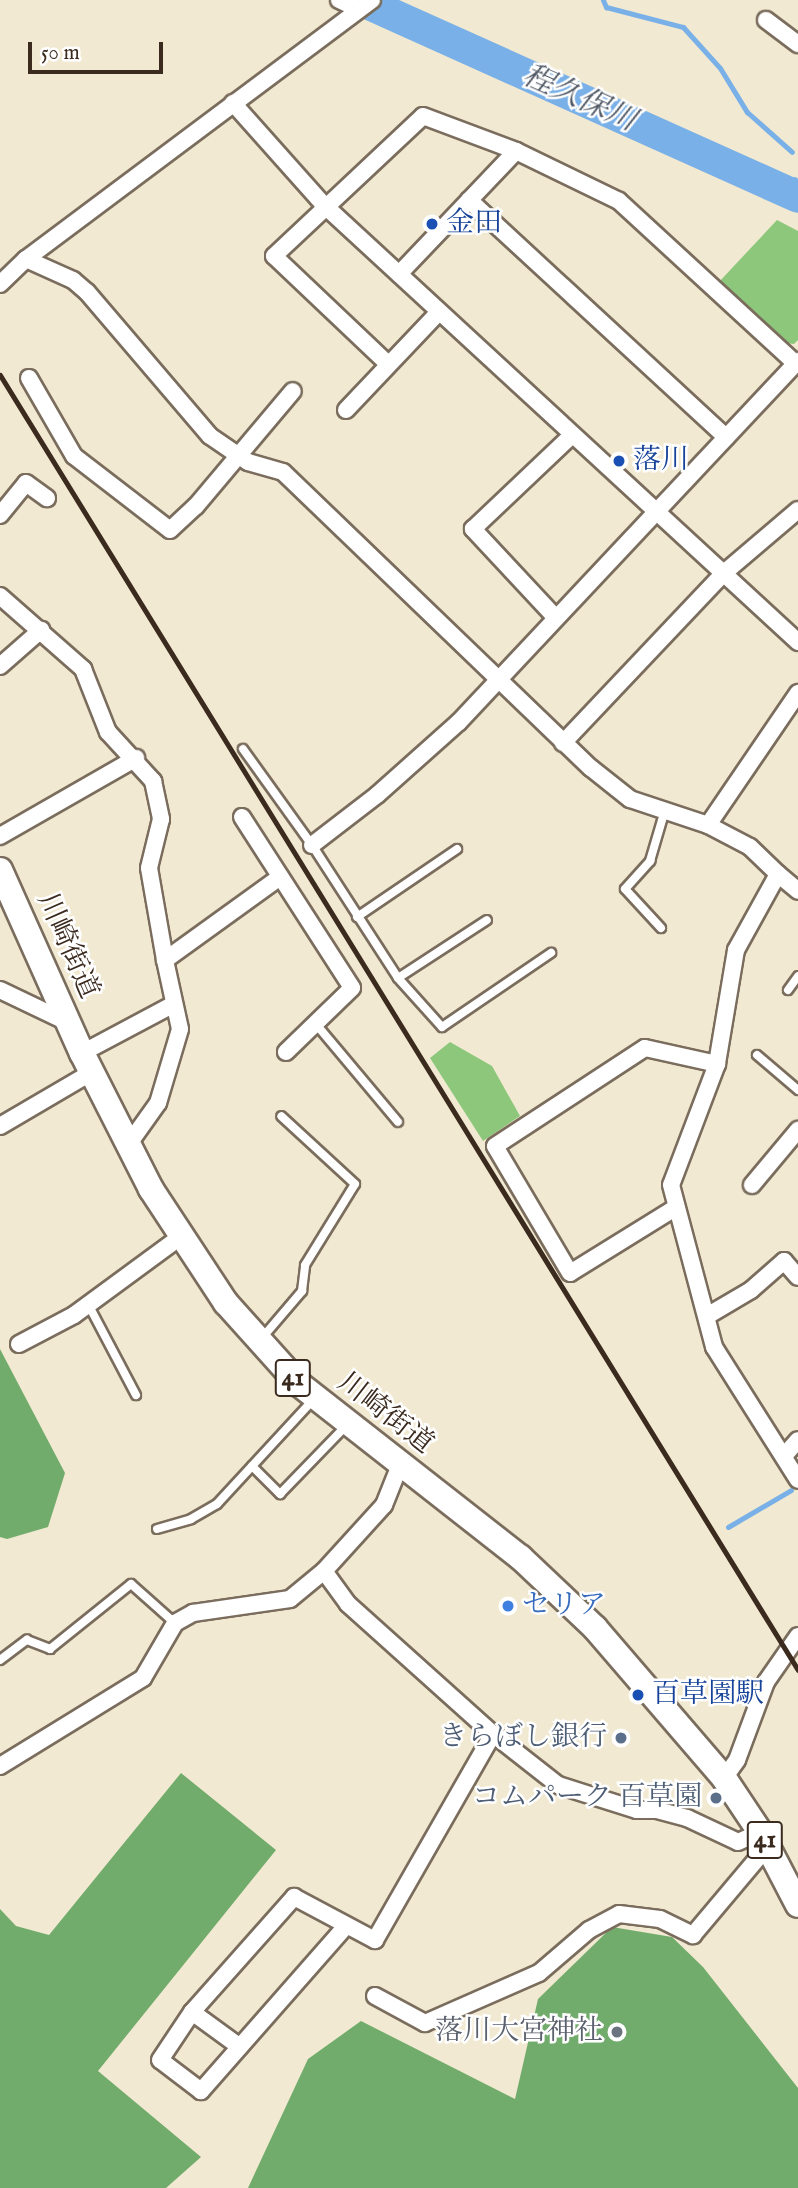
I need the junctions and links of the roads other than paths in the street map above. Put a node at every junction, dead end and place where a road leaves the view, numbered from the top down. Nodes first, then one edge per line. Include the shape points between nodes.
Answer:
1 (339, 0) edge
2 (365, 5) edge
3 (766, 20) dead end
4 (798, 44) edge
5 (233, 103) junction
6 (516, 151) junction
7 (469, 200) junction
8 (324, 205) junction
9 (26, 259) junction
10 (399, 274) junction
11 (0, 284) edge
12 (439, 312) junction
13 (797, 363) edge
14 (388, 364) junction
15 (29, 378) dead end
16 (293, 391) dead end
17 (345, 410) dead end
18 (572, 435) junction
19 (726, 437) junction
20 (237, 454) junction
21 (47, 498) dead end
22 (798, 510) edge
23 (657, 513) junction
24 (0, 515) edge
25 (724, 573) junction
26 (0, 596) edge
27 (556, 618) junction
28 (41, 630) junction
29 (798, 642) edge
30 (2, 662) edge
31 (501, 678) junction
32 (798, 693) edge
33 (563, 743) junction
34 (243, 750) dead end
35 (136, 758) junction
36 (665, 810) junction
37 (242, 817) dead end
38 (708, 825) junction
39 (0, 836) edge
40 (312, 845) junction
41 (457, 849) dead end
42 (0, 870) edge
43 (778, 874) junction
44 (280, 877) junction
45 (798, 891) edge
46 (358, 918) junction
47 (487, 920) dead end
48 (661, 928) dead end
49 (551, 953) dead end
50 (164, 960) junction
51 (798, 976) edge
52 (398, 978) junction
53 (788, 990) dead end
54 (4, 997) edge
55 (174, 1004) junction
56 (69, 1023) junction
57 (315, 1023) junction
58 (286, 1052) dead end
59 (757, 1055) dead end
60 (87, 1062) junction
61 (717, 1064) junction
62 (798, 1090) edge
63 (281, 1116) dead end
64 (398, 1122) dead end
65 (0, 1126) edge
66 (798, 1130) edge
67 (128, 1145) junction
68 (752, 1185) dead end
69 (675, 1208) junction
70 (180, 1238) junction
71 (798, 1277) edge
72 (88, 1304) junction
73 (707, 1316) junction
74 (258, 1342) junction
75 (19, 1344) dead end
76 (136, 1395) dead end
77 (315, 1397) junction
78 (348, 1424) junction
79 (798, 1440) edge
80 (784, 1456) junction
81 (400, 1465) junction
82 (252, 1466) junction
83 (798, 1480) edge
84 (157, 1529) dead end
85 (324, 1571) junction
86 (175, 1623) junction
87 (798, 1636) edge
88 (0, 1660) edge
89 (493, 1734) junction
90 (0, 1766) edge
91 (724, 1778) junction
92 (764, 1839) junction
93 (798, 1905) edge
94 (346, 1926) junction
95 (376, 1996) dead end
96 (191, 2012) junction
97 (240, 2048) junction

1 - 2 street
2 - 5 street
3 - 4 street
5 - 8 street
5 - 9 street
6 - 7 street
6 - 8 street via 423,116
6 - 13 street via 619,201
7 - 10 street
7 - 19 street
8 - 10 street
8 - 14 street via 274,256
9 - 11 street
9 - 20 street via 73,280 95,299 210,436
10 - 12 street
12 - 14 street
12 - 18 street
13 - 19 street
14 - 17 street
15 - 20 street via 74,456 170,530 196,506
16 - 20 street
18 - 23 street
18 - 27 street via 473,529
19 - 23 street
20 - 31 street via 283,472
21 - 24 street via 26,483
22 - 25 street
23 - 25 street
23 - 27 street
25 - 29 street
25 - 33 street
26 - 28 street
27 - 31 street
28 - 30 street
28 - 35 street via 83,669 108,732
31 - 33 street
31 - 40 street via 377,795
32 - 38 street
33 - 36 street via 630,799
34 - 40 lane
35 - 39 street
35 - 50 street via 153,781 161,819 149,868
36 - 38 street
36 - 48 lane via 650,861 625,889
37 - 44 street
38 - 43 street via 750,847
40 - 46 lane
41 - 46 lane
42 - 56 main road, 川崎街道 / 41
43 - 45 street
43 - 61 street via 736,950
44 - 50 street
44 - 57 street via 352,988
46 - 52 lane
47 - 52 lane
49 - 52 lane via 442,1027
50 - 55 street
51 - 53 lane
54 - 56 street
55 - 60 street
55 - 67 street via 180,1029 171,1069 158,1103
56 - 60 main road, 川崎街道 / 41
57 - 58 street
57 - 64 lane
59 - 62 lane
60 - 65 street
60 - 67 main road, 川崎街道 / 41
61 - 69 street via 671,1185
61 - 69 street via 645,1048 495,1146 570,1273
63 - 74 lane via 355,1184 305,1265 302,1291
66 - 68 street
67 - 70 main road, 川崎街道 / 41
69 - 73 street
70 - 72 street
70 - 74 main road, 川崎街道 / 41
71 - 73 street via 784,1261 751,1290
72 - 75 street
72 - 76 lane
73 - 80 street via 714,1347
74 - 77 main road, 川崎街道 / 41
77 - 78 main road, 川崎街道 / 41
77 - 82 lane
78 - 81 main road, 川崎街道 / 41
78 - 82 lane via 280,1494
79 - 80 street
80 - 83 street
81 - 85 street via 384,1505
81 - 91 main road, 川崎街道 / 41 via 520,1557 595,1628
82 - 84 lane via 206,1512
85 - 86 street via 290,1599 193,1613
85 - 89 street via 348,1604
86 - 88 lane via 131,1584 50,1649 27,1640
86 - 90 street via 143,1678
87 - 91 street via 766,1682 737,1760
89 - 92 street via 558,1785 637,1810 687,1818 738,1842
89 - 94 street via 375,1940
91 - 92 main road, 川崎街道 / 41
92 - 93 main road, 川崎街道 / 41
92 - 95 street via 694,1935 660,1919 619,1914 589,1930 539,1973 425,2023
94 - 96 street via 294,1897
94 - 97 street
96 - 97 street
96 - 97 street via 160,2060 201,2091

